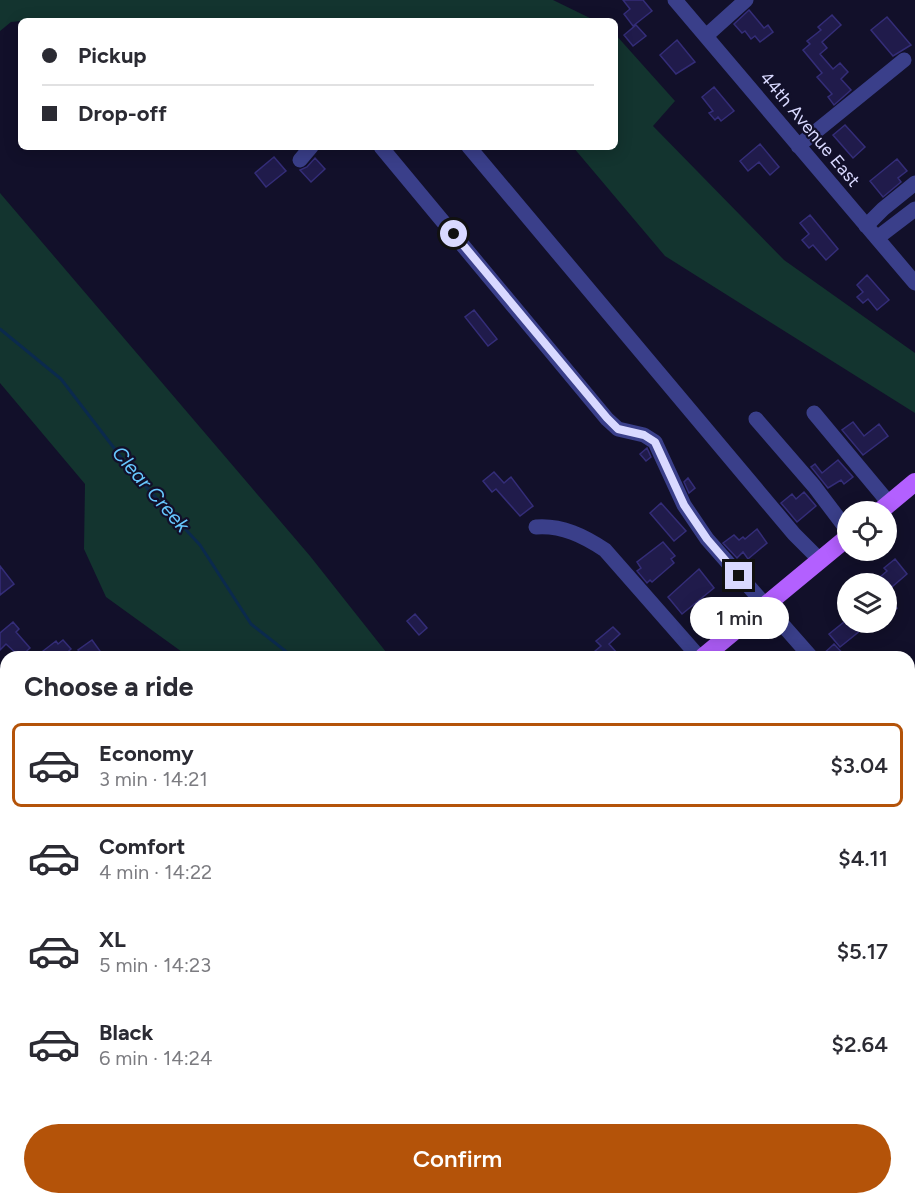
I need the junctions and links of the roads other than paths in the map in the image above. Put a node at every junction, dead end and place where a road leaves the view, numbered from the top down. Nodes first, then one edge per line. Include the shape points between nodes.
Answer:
1 (675, 0) edge
2 (746, 0) edge
3 (706, 36) junction
4 (904, 60) dead end
5 (798, 146) junction
6 (308, 150) edge
7 (384, 150) edge
8 (472, 150) edge
9 (300, 160) dead end
10 (915, 183) edge
11 (915, 209) edge
12 (866, 226) junction
13 (877, 238) junction
14 (915, 283) edge
15 (814, 413) dead end
16 (756, 419) dead end
17 (915, 482) edge
18 (880, 501) edge
19 (891, 501) edge
20 (837, 516) edge
21 (536, 527) dead end
22 (837, 546) edge
23 (820, 560) junction
24 (767, 604) junction
25 (696, 651) edge
26 (708, 651) edge
27 (806, 651) edge

1 - 3 street, 44th Avenue East
2 - 3 street
3 - 5 street, 44th Avenue East
4 - 5 street
5 - 12 street, 44th Avenue East
6 - 9 street
7 - 24 street via 607,418 618,429 655,442 684,505 707,539
8 - 23 street
10 - 12 street
11 - 13 street
12 - 13 street, 44th Avenue East
13 - 14 street, 44th Avenue East
15 - 18 street
16 - 20 street
17 - 19 main road
21 - 25 street via 553,526 605,550
22 - 23 main road
23 - 24 main road
24 - 26 main road
24 - 27 street

